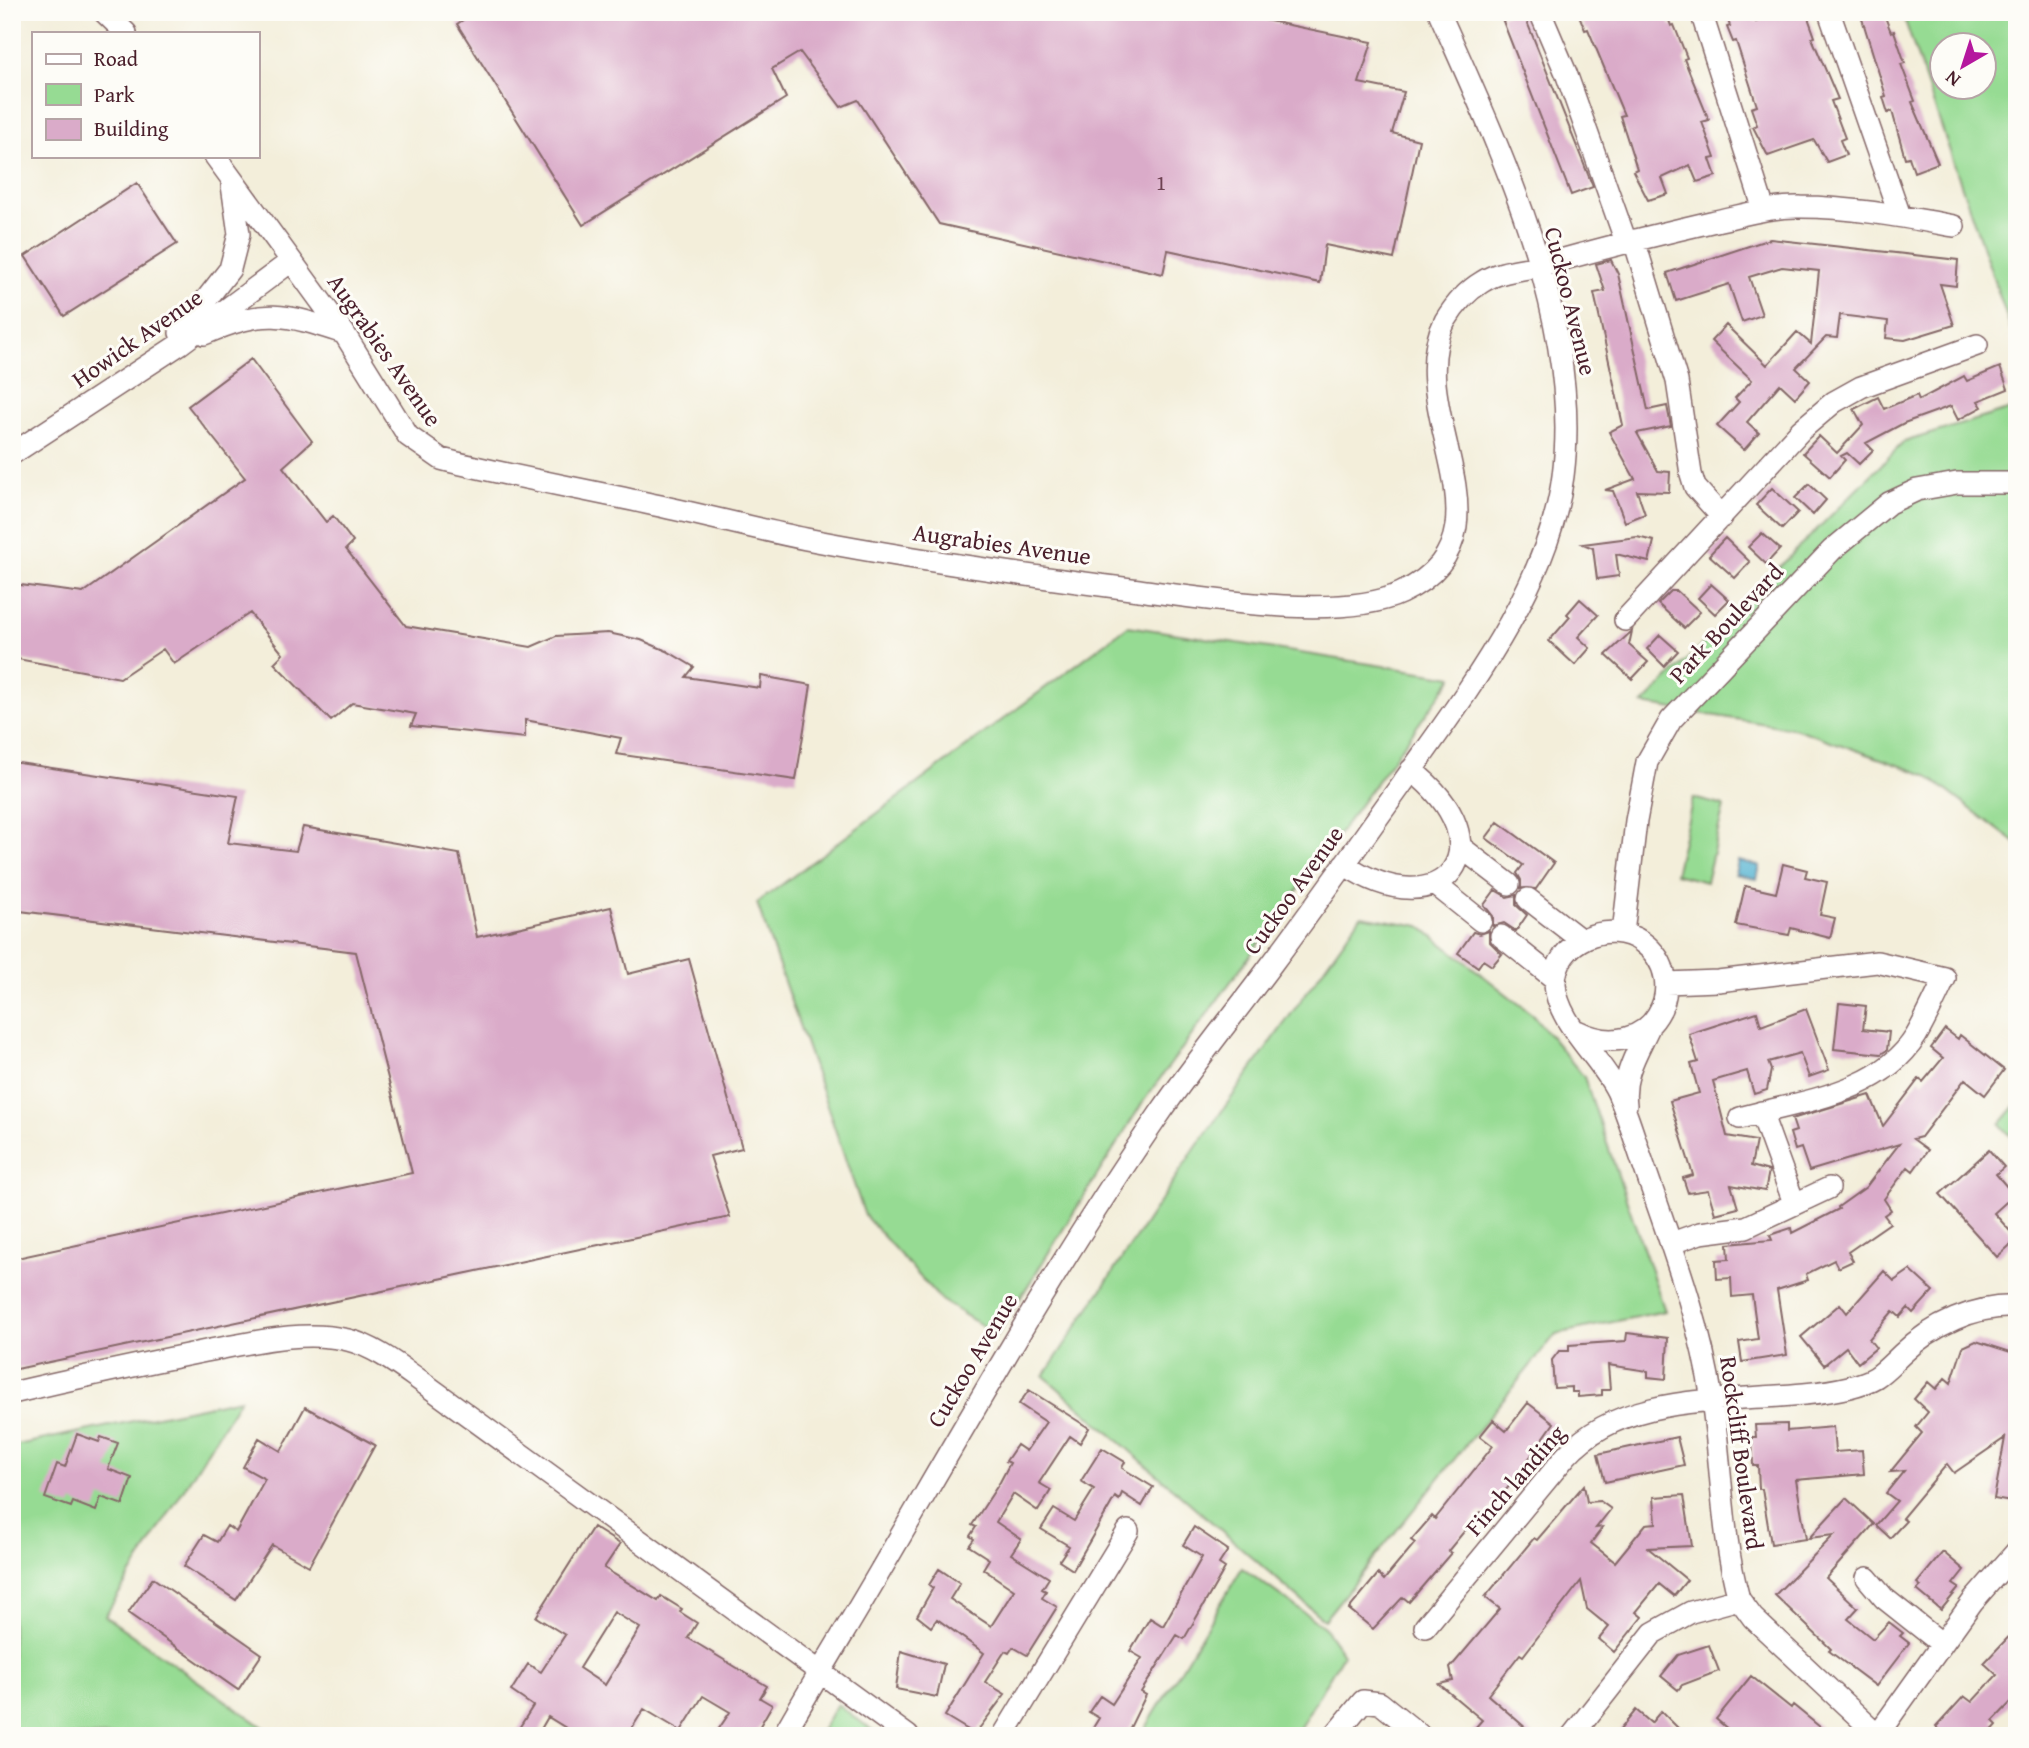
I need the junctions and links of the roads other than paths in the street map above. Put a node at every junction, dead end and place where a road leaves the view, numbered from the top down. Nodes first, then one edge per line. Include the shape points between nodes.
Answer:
1 (104, 12) edge
2 (1439, 12) edge
3 (1540, 12) edge
4 (1701, 12) edge
5 (1829, 12) edge
6 (124, 32) edge
7 (216, 158) edge
8 (231, 180) junction
9 (1764, 210) junction
10 (1900, 216) junction
11 (1954, 226) dead end
12 (1630, 241) junction
13 (290, 262) junction
14 (1539, 266) junction
15 (344, 333) junction
16 (1977, 345) dead end
17 (171, 349) junction
18 (12, 454) edge
19 (2017, 482) edge
20 (1722, 517) junction
21 (1625, 620) dead end
22 (1412, 770) junction
23 (1462, 848) junction
24 (1344, 864) junction
25 (1509, 884) dead end
26 (1436, 885) junction
27 (1528, 899) dead end
28 (1482, 921) dead end
29 (1623, 933) junction
30 (1501, 936) dead end
31 (1581, 940) junction
32 (1555, 979) junction
33 (1666, 983) junction
34 (1650, 1025) junction
35 (1577, 1031) junction
36 (1631, 1128) junction
37 (1829, 1188) dead end
38 (1794, 1203) junction
39 (1672, 1243) junction
40 (2017, 1307) edge
41 (12, 1393) edge
42 (1712, 1398) junction
43 (1128, 1531) dead end
44 (2017, 1551) edge
45 (1867, 1578) dead end
46 (1739, 1599) junction
47 (1425, 1627) dead end
48 (1942, 1644) junction
49 (821, 1670) junction
50 (1878, 1735) edge
51 (783, 1736) edge
52 (908, 1736) edge
53 (1003, 1736) edge
54 (1334, 1736) edge
55 (1421, 1736) edge
56 (1572, 1736) edge

1 - 6 street
2 - 14 street, Cuckoo Avenue via 1494,136
3 - 12 street
4 - 9 street
5 - 10 street
7 - 8 street
8 - 13 street, Augrabies Avenue
8 - 17 street via 239,234 230,269
9 - 10 street, Augrabies Avenue via 1799,206
9 - 12 street, Augrabies Avenue
10 - 11 street, Augrabies Avenue
12 - 14 street, Augrabies Avenue
12 - 20 street via 1677,381 1695,487
13 - 15 street, Augrabies Avenue
13 - 17 street, Howick Avenue
14 - 15 street, Augrabies Avenue via 1485,280 1455,306 1440,333 1433,378 1458,516 1447,552 1430,573 1405,591 1349,606 1195,598 971,567 801,538 441,459 408,436
14 - 22 street, Cuckoo Avenue via 1561,351 1566,396 1563,481 1552,530 1499,640
15 - 17 street via 293,317 258,315
16 - 20 street via 1861,387 1834,402 1801,429
17 - 18 street, Howick Avenue
19 - 29 street, Park Boulevard via 1917,490 1889,503 1832,550 1671,720 1647,762
20 - 21 street
22 - 23 street via 1436,789 1449,807
22 - 24 street, Cuckoo Avenue
23 - 25 street
23 - 26 street via 1452,869
24 - 26 street via 1391,889
24 - 49 street, Cuckoo Avenue via 1159,1114 1063,1261 989,1379
26 - 28 street
27 - 31 street
29 - 31 street via 1595,933
29 - 33 street via 1651,950
30 - 32 street
31 - 32 street via 1569,950
32 - 35 street via 1556,998
33 - 34 street via 1663,1004
33 - 38 street via 1877,962 1945,978 1916,1037 1880,1074 1853,1087 1751,1115
34 - 35 street via 1618,1041 1594,1040
34 - 36 street via 1626,1079
35 - 36 street via 1616,1090
36 - 39 street, Rockcliff Boulevard
37 - 38 street
38 - 39 street via 1746,1227 1700,1233
39 - 42 street, Rockcliff Boulevard
40 - 42 street, Finch landing via 1969,1312 1947,1323 1903,1353 1873,1381 1823,1392
41 - 49 street via 274,1339 321,1336 351,1340 418,1379
42 - 46 street, Rockcliff Boulevard
42 - 47 street, Finch landing via 1617,1421 1577,1443
43 - 53 street
44 - 48 street
45 - 48 street via 1884,1598
46 - 50 street via 1753,1618
46 - 56 street via 1690,1612 1653,1633
48 - 50 street
49 - 51 street, Cuckoo Avenue
49 - 52 street
54 - 55 street via 1363,1701 1380,1703

